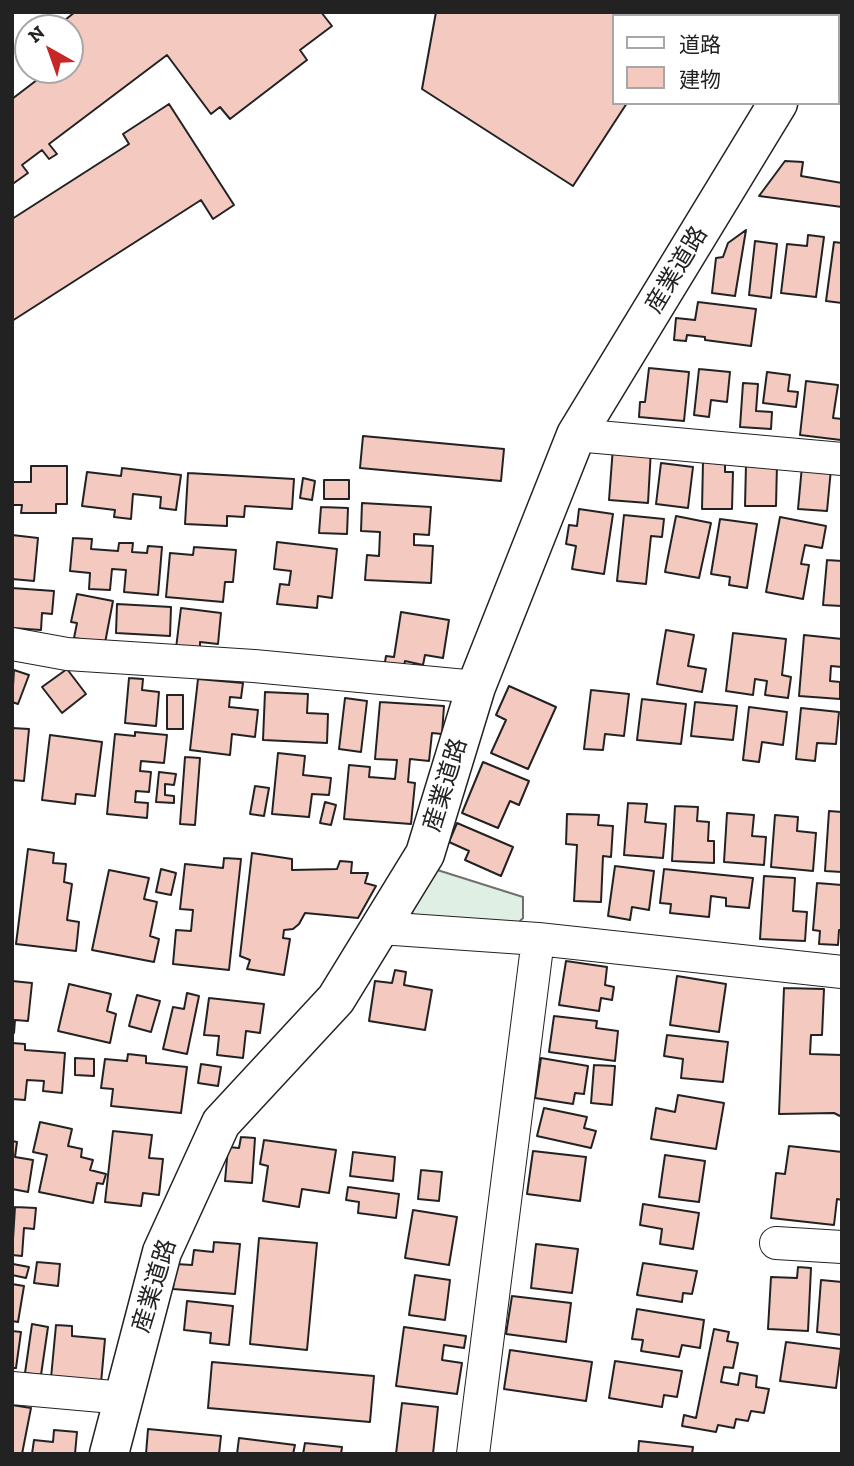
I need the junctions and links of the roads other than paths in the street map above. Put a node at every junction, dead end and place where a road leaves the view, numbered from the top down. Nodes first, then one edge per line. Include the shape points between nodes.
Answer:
1 (777, 105) edge
2 (576, 435) junction
3 (842, 460) edge
4 (12, 644) edge
5 (476, 687) junction
6 (380, 928) junction
7 (538, 939) junction
8 (842, 972) edge
9 (776, 1242) dead end
10 (842, 1247) edge
11 (12, 1388) edge
12 (124, 1398) junction
13 (109, 1454) edge
14 (473, 1454) edge

1 - 2 street, 産業道路
2 - 3 street
2 - 5 street, 産業道路
4 - 5 street via 67,654
5 - 6 street, 産業道路 via 425,854
6 - 7 street
6 - 12 street, 産業道路 via 336,999 221,1123 162,1252
7 - 8 street
7 - 14 street
9 - 10 street
11 - 12 street
12 - 13 street, 産業道路

